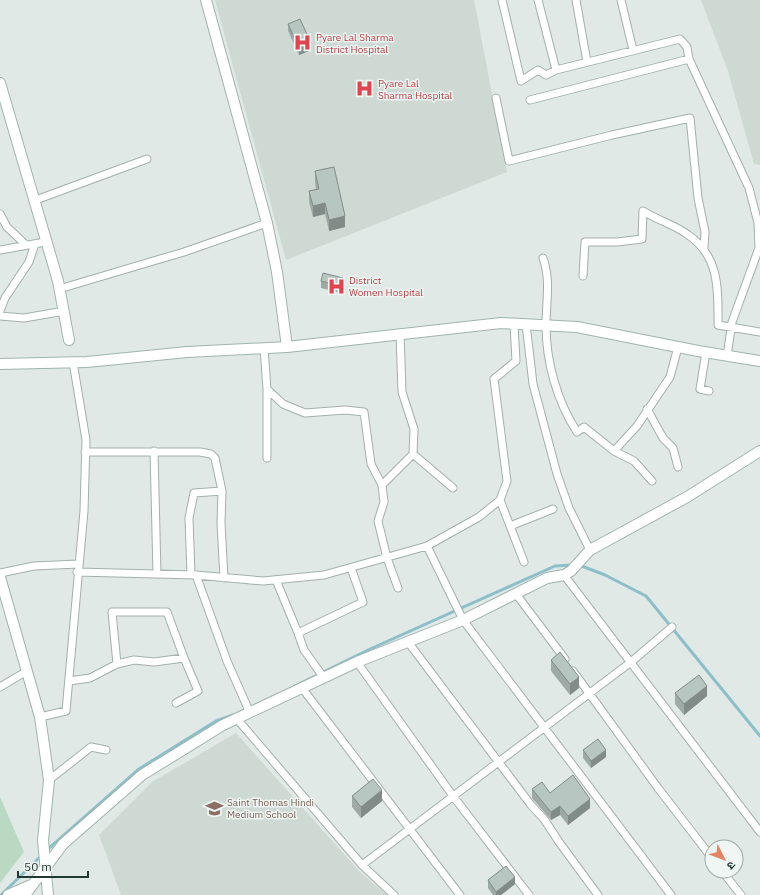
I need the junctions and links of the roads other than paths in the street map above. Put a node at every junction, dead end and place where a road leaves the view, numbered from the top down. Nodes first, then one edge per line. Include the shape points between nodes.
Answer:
1 (206, 0) edge
2 (502, 0) edge
3 (538, 0) edge
4 (576, 0) edge
5 (621, 0) edge
6 (633, 50) junction
7 (689, 59) junction
8 (587, 62) junction
9 (556, 70) junction
10 (0, 83) edge
11 (496, 98) dead end
12 (530, 100) dead end
13 (147, 159) dead end
14 (34, 201) junction
15 (0, 214) edge
16 (267, 223) junction
17 (46, 242) junction
18 (35, 244) junction
19 (26, 245) junction
20 (704, 247) junction
21 (760, 248) edge
22 (0, 250) edge
23 (543, 258) dead end
24 (583, 276) dead end
25 (59, 289) junction
26 (63, 309) junction
27 (0, 311) edge
28 (0, 316) edge
29 (514, 324) junction
30 (526, 324) junction
31 (546, 326) junction
32 (731, 329) junction
33 (760, 332) edge
34 (400, 334) junction
35 (69, 340) dead end
36 (287, 347) junction
37 (678, 347) junction
38 (264, 348) junction
39 (706, 352) junction
40 (727, 356) junction
41 (760, 361) edge
42 (73, 362) junction
43 (0, 364) edge
44 (267, 389) junction
45 (709, 391) dead end
46 (647, 409) junction
47 (154, 451) junction
48 (614, 451) junction
49 (760, 451) edge
50 (86, 452) junction
51 (413, 454) junction
52 (267, 458) dead end
53 (678, 467) dead end
54 (652, 481) dead end
55 (382, 485) junction
56 (453, 488) dead end
57 (222, 491) junction
58 (500, 500) junction
59 (553, 509) dead end
60 (510, 526) junction
61 (427, 546) junction
62 (586, 554) junction
63 (387, 558) junction
64 (524, 562) dead end
65 (78, 564) junction
66 (351, 568) junction
67 (77, 572) junction
68 (0, 573) edge
69 (567, 573) junction
70 (157, 574) junction
71 (193, 575) junction
72 (0, 577) edge
73 (224, 578) junction
74 (276, 580) junction
75 (398, 588) dead end
76 (516, 594) junction
77 (464, 620) junction
78 (672, 627) dead end
79 (298, 633) junction
80 (408, 642) junction
81 (184, 658) junction
82 (357, 662) junction
83 (631, 662) junction
84 (117, 664) junction
85 (27, 671) junction
86 (324, 678) junction
87 (69, 681) junction
88 (0, 687) edge
89 (302, 688) junction
90 (589, 693) junction
91 (176, 703) dead end
92 (249, 712) junction
93 (40, 717) junction
94 (237, 719) junction
95 (544, 726) junction
96 (106, 750) dead end
97 (498, 761) junction
98 (49, 780) junction
99 (453, 796) junction
100 (410, 829) junction
101 (760, 832) edge
102 (704, 848) edge
103 (362, 865) junction
104 (44, 868) junction
105 (728, 879) edge
106 (31, 885) junction
107 (8, 895) edge
108 (25, 895) edge
109 (48, 895) edge
110 (394, 895) edge
111 (460, 895) edge
112 (529, 895) edge
113 (598, 895) edge
114 (671, 895) edge
115 (741, 895) edge

1 - 16 street
2 - 9 street via 521,81 538,70 546,75
3 - 9 street
4 - 8 street
5 - 6 street
6 - 7 street via 680,39 686,47
6 - 8 street
7 - 12 street
7 - 21 street via 749,188 758,224
8 - 9 street
10 - 14 street
11 - 20 street via 509,161 690,118 698,198 705,232
13 - 14 street
14 - 17 street
15 - 19 street via 7,226
16 - 25 street via 184,252
16 - 36 street via 277,272
17 - 18 street
17 - 25 street
18 - 19 street
18 - 27 street via 29,262 5,298
19 - 22 street
20 - 24 street via 686,233 643,211 642,239 585,242
20 - 32 street via 715,269 718,325
21 - 32 street
23 - 31 street via 548,272
25 - 26 street
26 - 28 street via 24,318
26 - 35 street
29 - 30 street
29 - 34 street via 501,323
29 - 58 street via 516,361 494,379 507,481
30 - 31 street
30 - 62 street via 533,384 557,474
31 - 37 street via 577,327
31 - 48 street via 550,362 566,415 577,432 584,427
32 - 33 street
32 - 40 street
34 - 36 street
34 - 51 street via 402,392 414,429
36 - 38 street
37 - 39 street
37 - 46 street via 670,377
38 - 42 street
38 - 44 street
39 - 40 street
39 - 45 street via 700,389
40 - 41 street
42 - 43 street
42 - 50 street
44 - 52 street
44 - 55 street via 283,404 305,413 345,410 364,412 372,464
46 - 48 street
46 - 53 street via 663,438 673,448
47 - 50 street
47 - 57 street via 211,454 215,458
47 - 70 street
48 - 54 street via 634,461
49 - 62 street via 687,497
50 - 65 street via 84,512
51 - 55 street
51 - 56 street
55 - 63 street via 384,502 378,521
57 - 71 street via 194,493 189,518
57 - 73 street
58 - 60 street
58 - 61 street via 479,517
59 - 60 street
60 - 64 street
61 - 63 street
61 - 77 street
62 - 69 street
63 - 66 street
63 - 75 street
65 - 67 street
65 - 68 street via 34,566
66 - 74 street via 324,575
66 - 79 street via 363,602
67 - 70 street
67 - 87 street
69 - 76 street via 547,578
69 - 83 street
70 - 71 street
71 - 73 street
71 - 92 street
72 - 85 street
73 - 74 street
74 - 79 street
76 - 77 street
76 - 90 street
77 - 80 street
77 - 95 street
78 - 83 street
79 - 86 street via 304,650
80 - 82 street
80 - 97 street
81 - 84 street via 154,662 134,660
81 - 84 street via 167,612 112,612
81 - 91 street via 198,692
82 - 86 street
82 - 99 street
83 - 90 street
83 - 101 street
84 - 87 street via 90,678
85 - 88 street
85 - 93 street
86 - 89 street
87 - 93 street via 66,711
89 - 92 street
89 - 100 street
90 - 95 street
90 - 102 street
92 - 94 street
93 - 98 street
94 - 103 street
94 - 104 street via 142,775 63,844
95 - 97 street
95 - 114 street
96 - 98 street via 91,747
97 - 99 street
97 - 113 street via 544,819
98 - 104 street via 42,840
99 - 100 street
99 - 112 street
100 - 103 street
100 - 111 street
103 - 110 street
104 - 106 street
104 - 109 street
105 - 115 street
106 - 107 street
106 - 108 street

